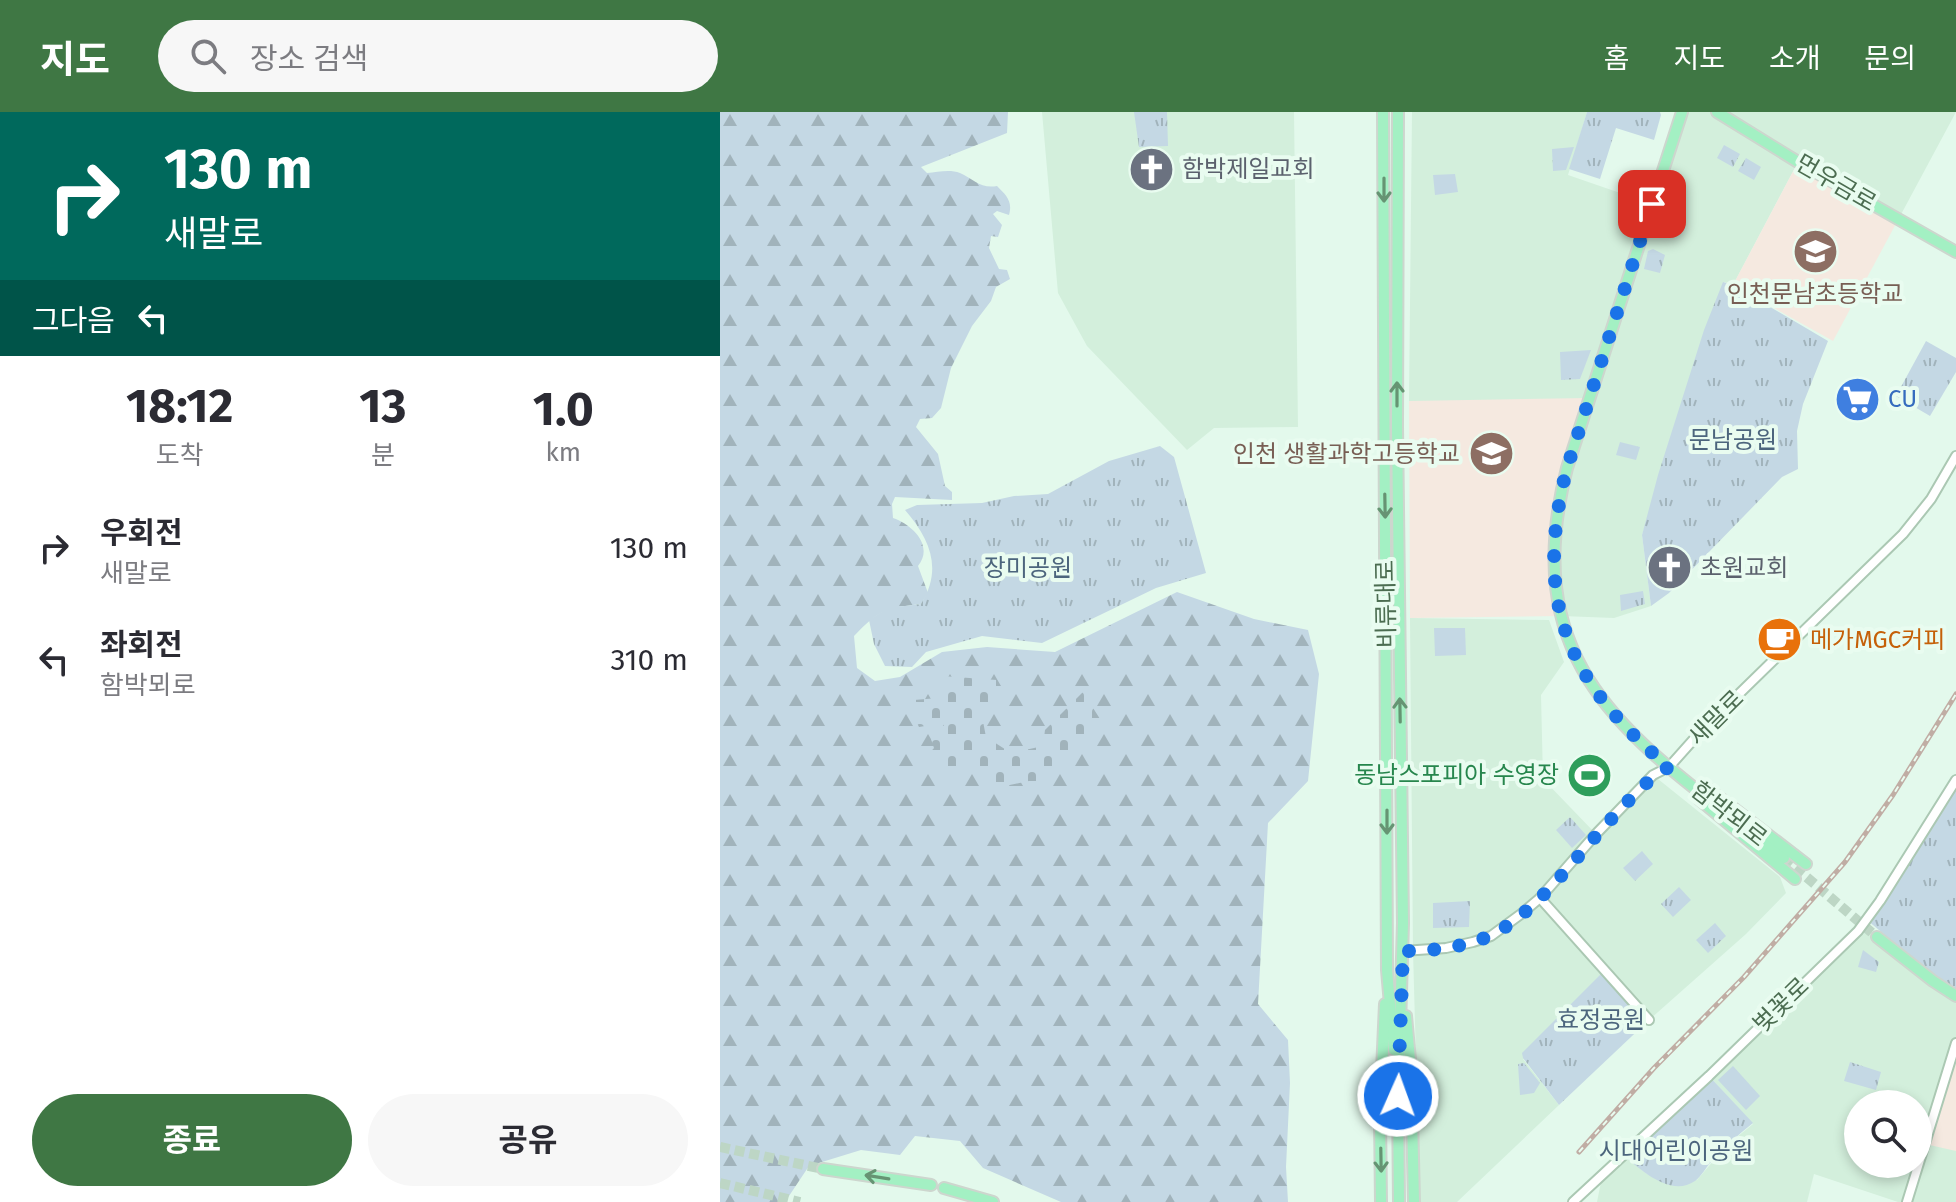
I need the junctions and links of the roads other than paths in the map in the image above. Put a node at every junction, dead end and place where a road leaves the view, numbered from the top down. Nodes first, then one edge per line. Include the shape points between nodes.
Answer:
1 (1383, 112) edge
2 (1398, 112) edge
3 (1682, 112) edge
4 (1717, 112) edge
5 (1956, 252) edge
6 (1956, 456) edge
7 (1669, 767) junction
8 (1956, 780) edge
9 (1784, 858) tunnel mouth
10 (1806, 864) dead end
11 (1795, 879) dead end
12 (1540, 898) junction
13 (1877, 937) tunnel mouth
14 (1403, 951) junction
15 (1387, 970) junction
16 (1403, 973) junction
17 (1956, 996) edge
18 (1649, 1020) dead end
19 (1956, 1043) edge
20 (1398, 1096) junction
21 (823, 1169) tunnel mouth
22 (931, 1185) dead end
23 (944, 1188) dead end
24 (993, 1202) edge
25 (1381, 1202) edge
26 (1399, 1202) edge
27 (1414, 1202) edge
28 (1573, 1202) edge
29 (1907, 1202) edge

1 -> 15 main road, 비류대로
14 -> 2 main road, 비류대로
3 - 7 main road, 함박뫼로 via 1567,468 1553,541 1557,595 1573,653 1588,682 1626,730
4 - 5 main road, 먼우금로
6 - 7 street, 새말로 via 1903,534
7 - 9 main road, 함박뫼로
7 - 10 main road via 1686,771
7 - 11 main road via 1678,781
7 - 12 street, 새말로 via 1643,785
8 - 28 street, 벚꽃로 via 1858,931
12 - 14 street, 새말로 via 1491,936 1446,948
12 - 18 street
13 - 17 main road
14 - 16 main road, 비류대로
15 - 20 main road, 비류대로
15 -> 25 main road
16 - 20 main road, 비류대로
16 - 27 main road
19 - 29 street
20 - 26 main road, 비류대로
22 -> 21 main road
23 - 24 main road

